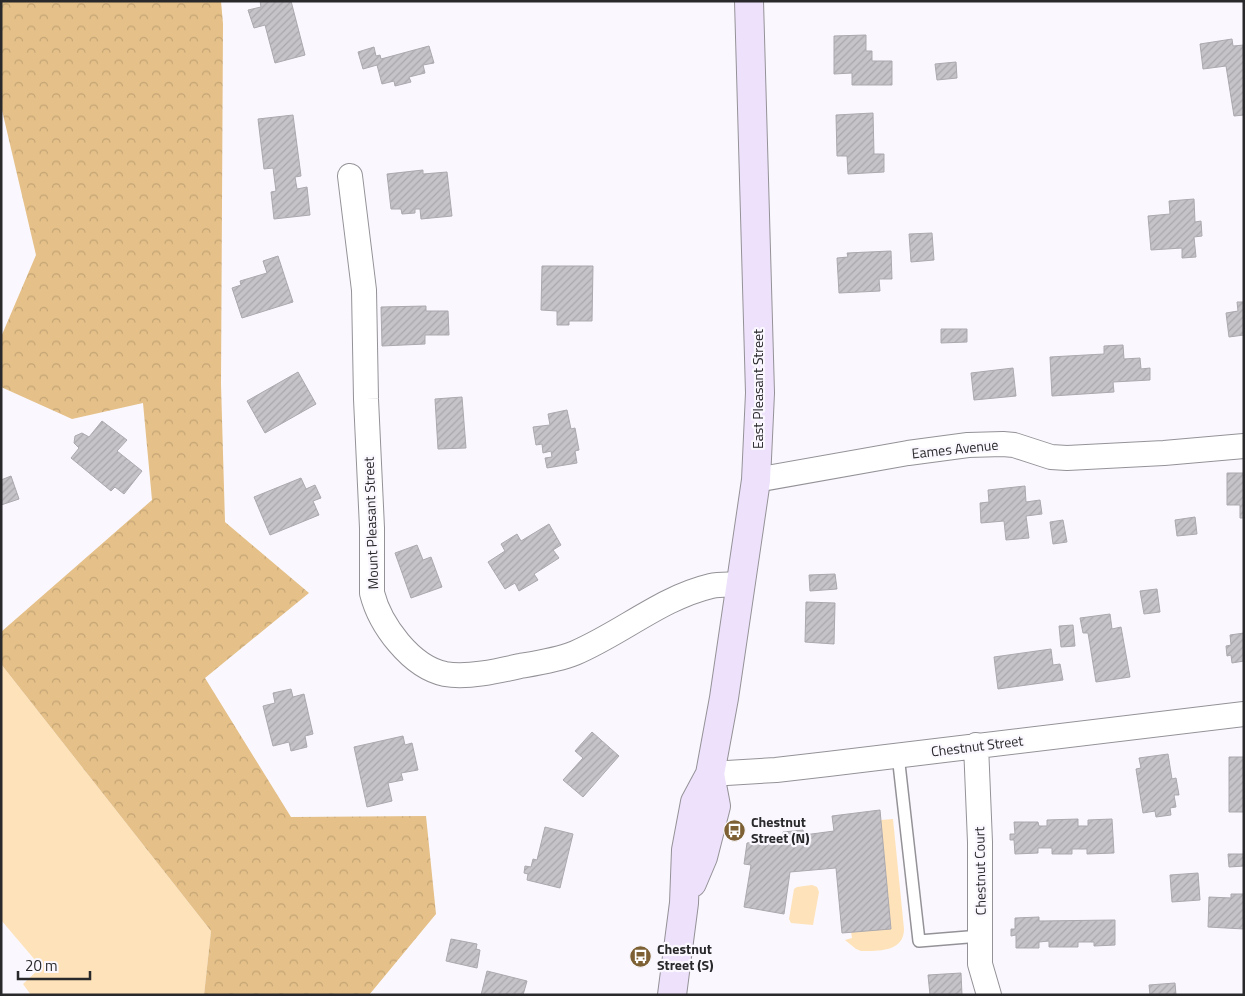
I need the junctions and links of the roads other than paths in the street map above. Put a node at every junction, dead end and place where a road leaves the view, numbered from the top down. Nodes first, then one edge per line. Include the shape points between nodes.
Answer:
1 (749, 1) edge
2 (350, 176) dead end
3 (1244, 446) edge
4 (756, 480) junction
5 (741, 584) junction
6 (1244, 714) edge
7 (976, 746) junction
8 (898, 756) junction
9 (710, 774) junction
10 (980, 936) junction
11 (672, 995) edge
12 (989, 995) edge

1 - 4 main road, East Pleasant Street via 760,393
2 - 5 street, Mount Pleasant Street via 364,290 372,593 383,621 401,646 421,664 443,674 491,672 574,654 686,594 712,586
3 - 4 street, Eames Avenue via 1067,458 1051,457 1014,445 968,445
4 - 5 main road, East Pleasant Street
5 - 9 main road, East Pleasant Street
6 - 7 street, Chestnut Street
7 - 8 street, Chestnut Street
7 - 10 street, Chestnut Court
8 - 9 street, Chestnut Street
8 - 10 lane via 919,941
9 - 11 main road, East Pleasant Street via 716,806 703,857 684,903
10 - 12 street, Chestnut Court via 980,964

